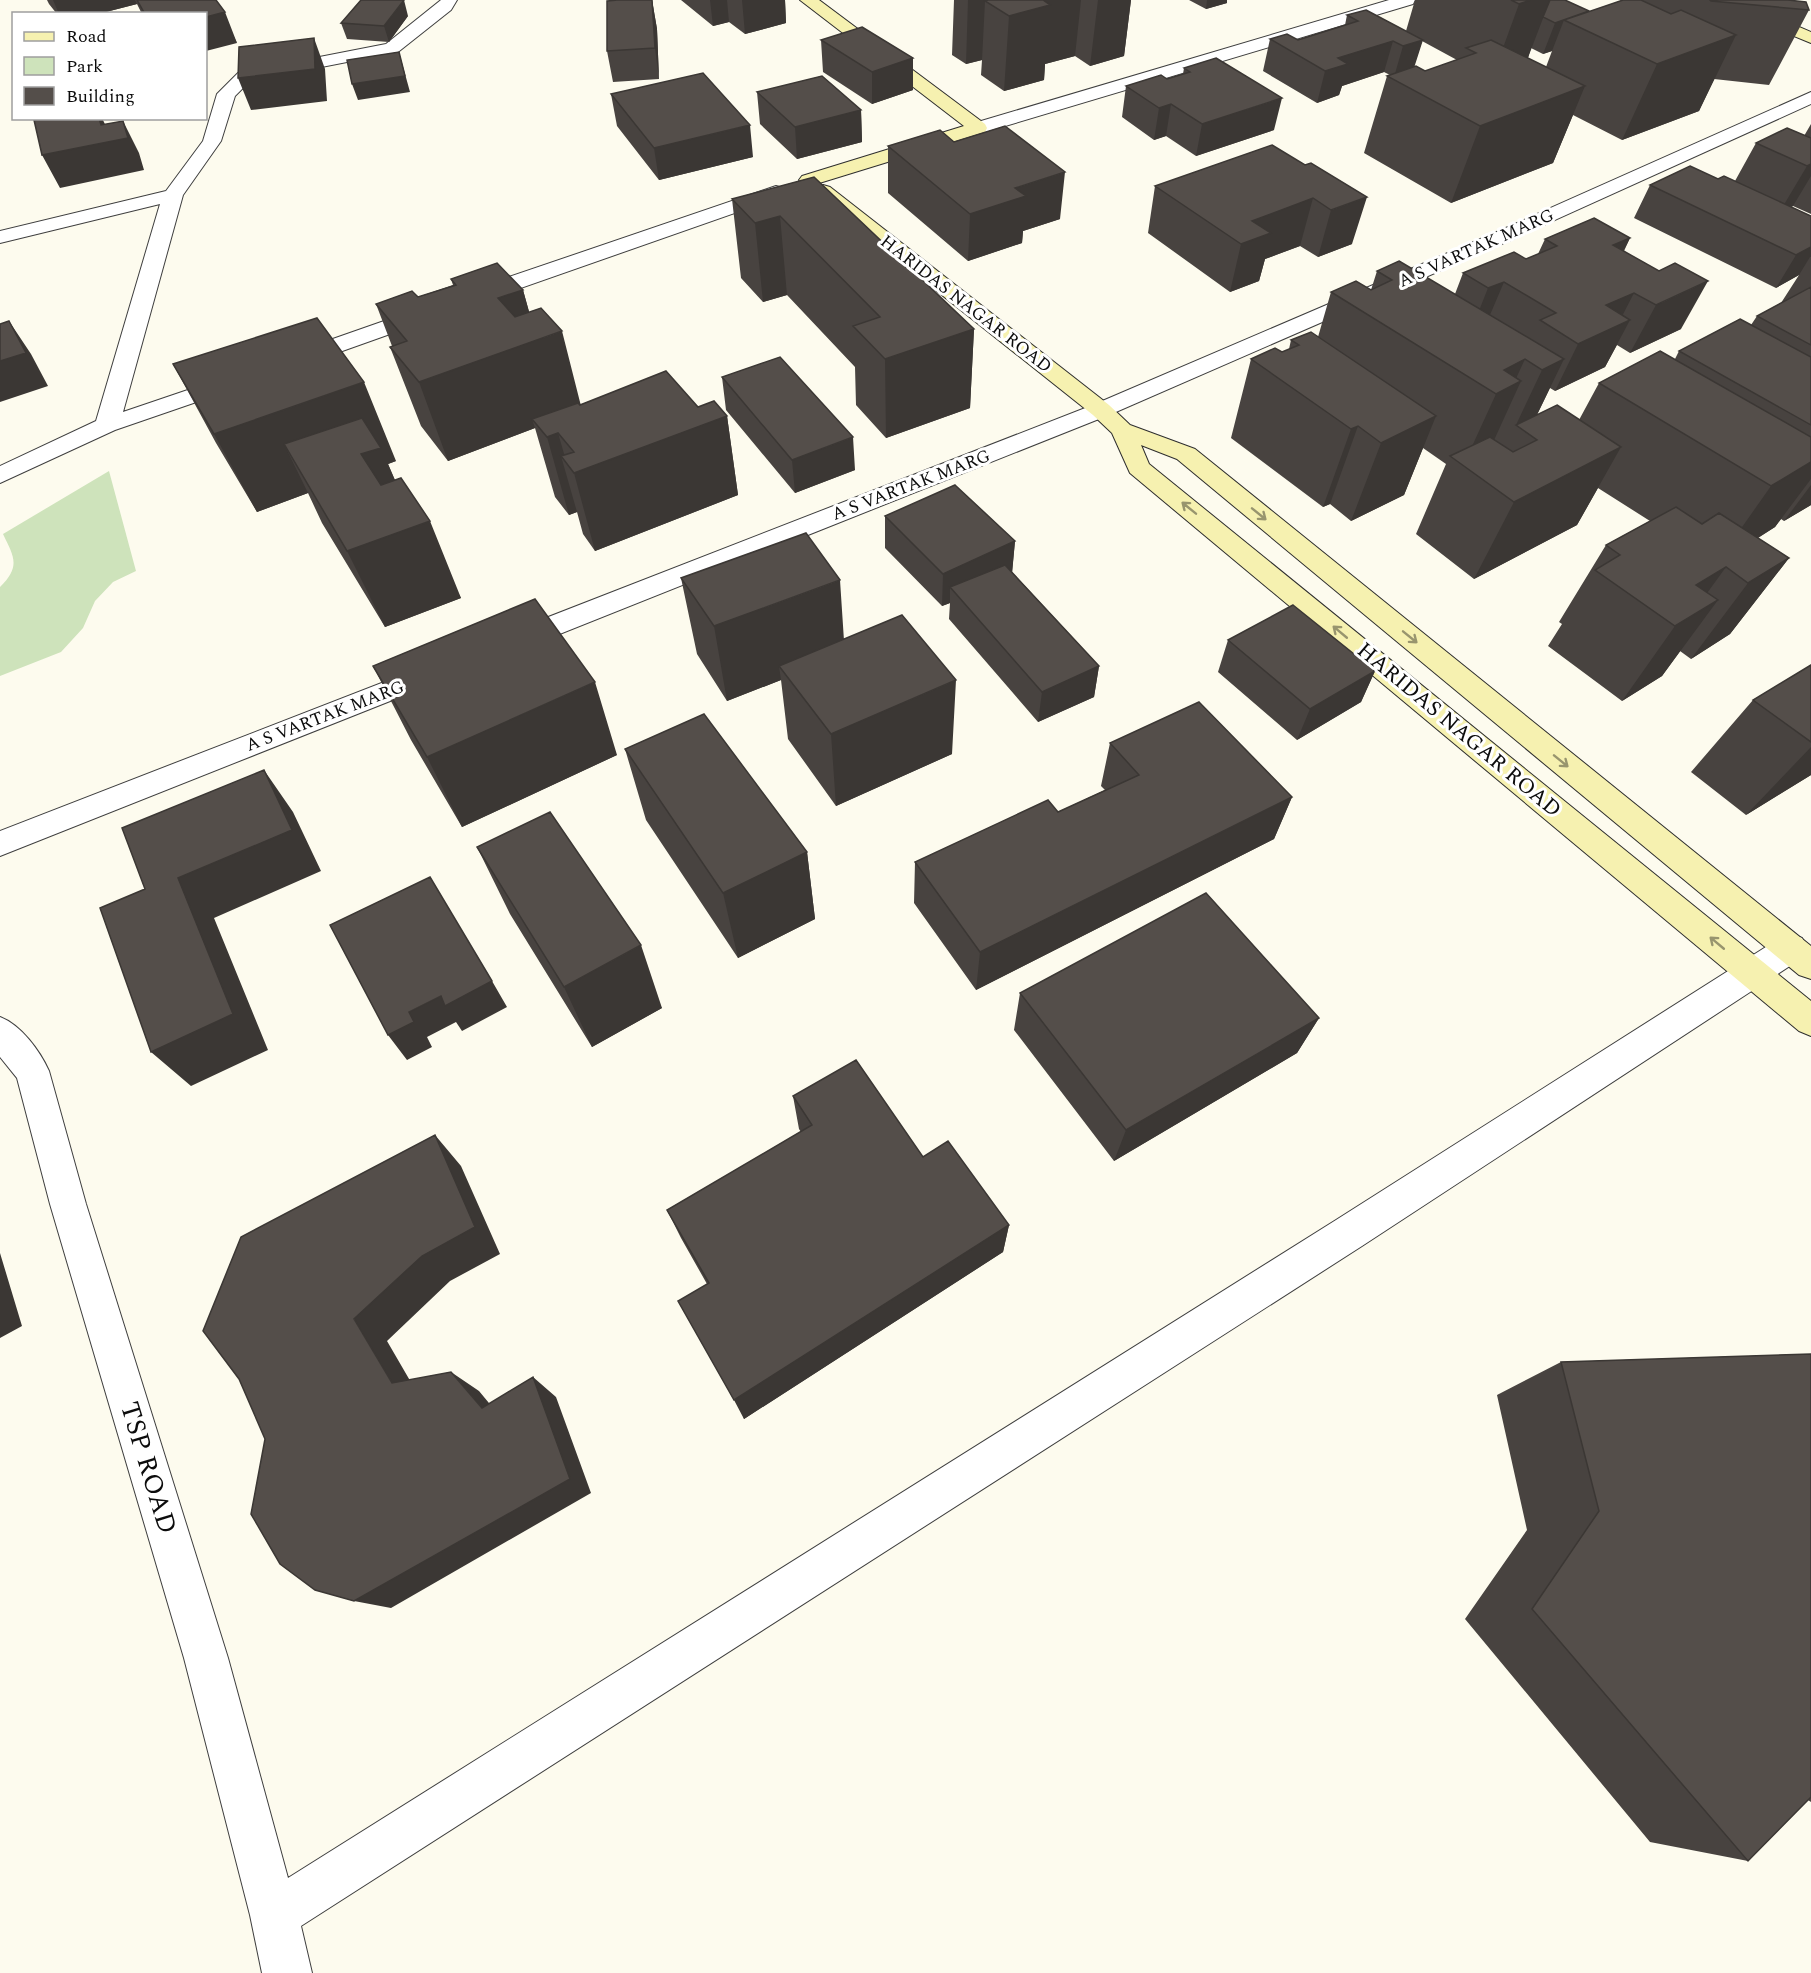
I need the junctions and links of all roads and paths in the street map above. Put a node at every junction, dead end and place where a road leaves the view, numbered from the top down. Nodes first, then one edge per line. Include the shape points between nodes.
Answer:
1 (450, 0) edge
2 (808, 0) edge
3 (1407, 0) edge
4 (1722, 0) edge
5 (1811, 38) edge
6 (1811, 98) edge
7 (978, 128) junction
8 (809, 180) junction
9 (173, 195) junction
10 (0, 237) edge
11 (274, 367) edge
12 (252, 375) edge
13 (1101, 410) junction
14 (107, 425) junction
15 (1122, 430) junction
16 (0, 475) edge
17 (489, 651) edge
18 (445, 669) edge
19 (0, 844) edge
20 (1801, 956) edge
21 (1753, 973) junction
22 (1811, 1021) edge
23 (0, 1032) edge
24 (274, 1915) junction
25 (286, 1973) edge

1 - 9 street via 392,48 244,77 226,94 213,141
2 - 7 street
3 - 7 street
4 - 5 street
6 - 13 street, A S VARTAK MARG
7 - 8 street
8 - 11 street
8 - 13 street, HARIDAS NAGAR ROAD
9 - 10 street
9 - 14 street
12 - 14 street
13 - 15 street, HARIDAS NAGAR ROAD
13 - 17 street, A S VARTAK MARG
14 - 16 street
15 -> 20 street, HARIDAS NAGAR ROAD via 1186,454
21 -> 15 street, HARIDAS NAGAR ROAD via 1139,468
18 - 19 street, A S VARTAK MARG
20 - 21 street
21 - 22 street, HARIDAS NAGAR ROAD
21 - 24 street
23 - 24 street, TSP ROAD via 32,1071 68,1204 206,1658
24 - 25 street, TSP ROAD

